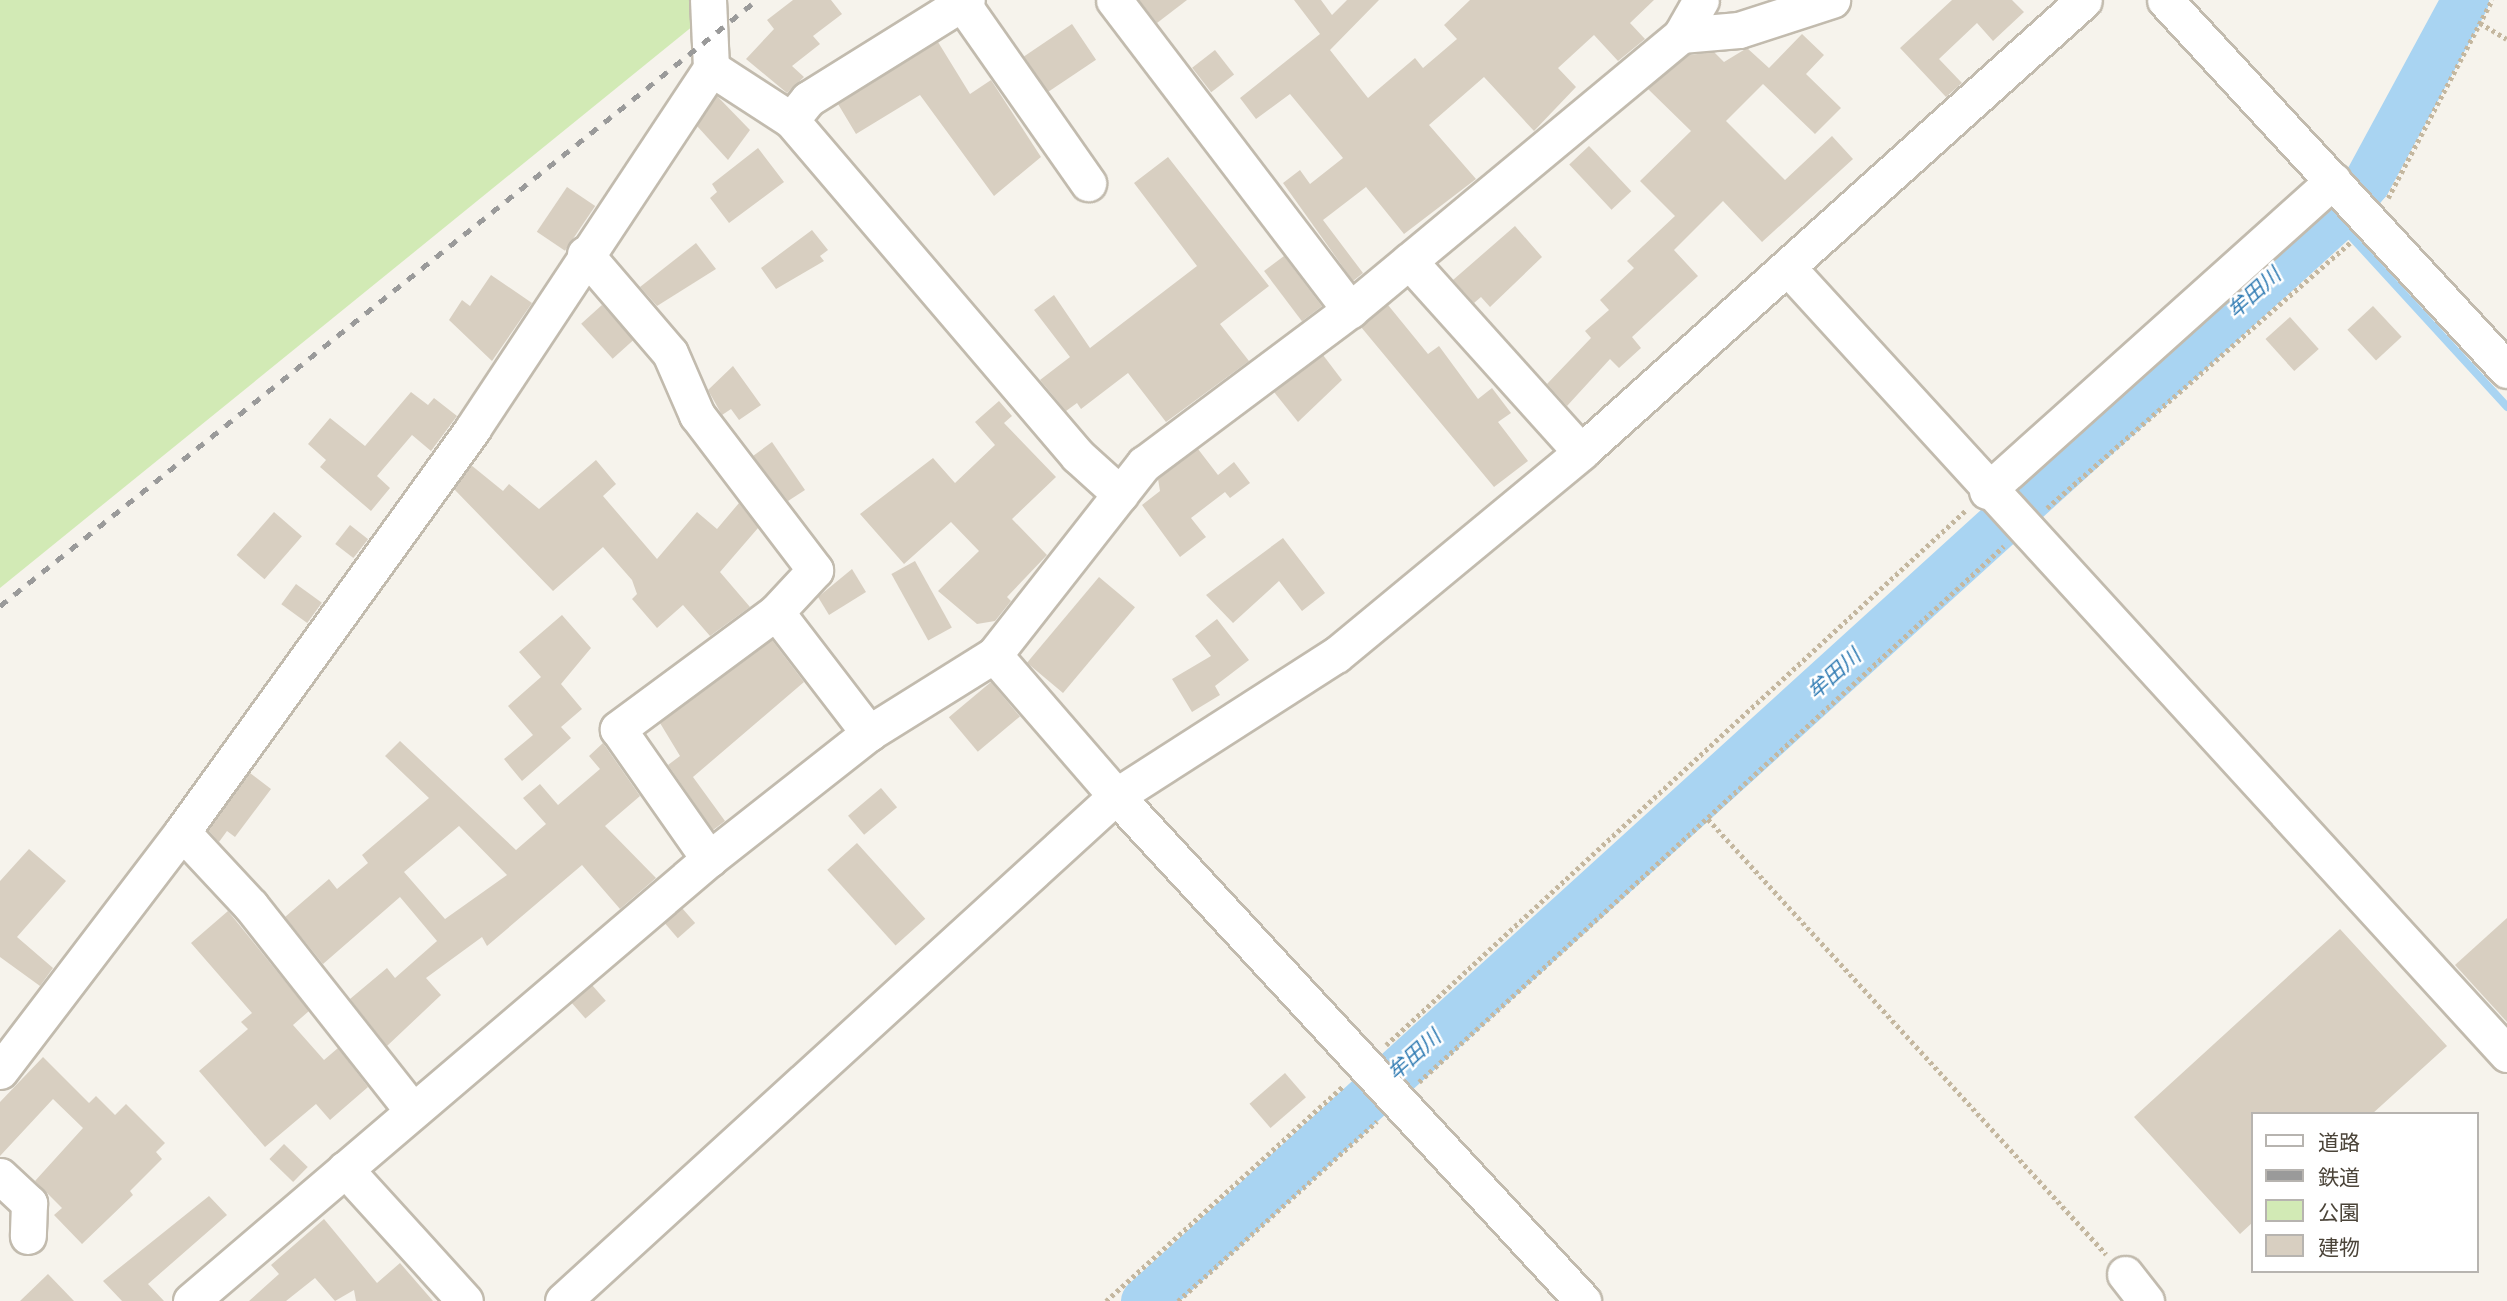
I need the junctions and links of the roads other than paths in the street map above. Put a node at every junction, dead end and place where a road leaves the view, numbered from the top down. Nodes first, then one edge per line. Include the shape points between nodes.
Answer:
1 (708, 0) edge
2 (1114, 0) edge
3 (1701, 0) edge
4 (1832, 0) edge
5 (2084, 0) edge
6 (2165, 0) edge
7 (964, 2) edge
8 (1681, 34) junction
9 (711, 68) junction
10 (791, 120) junction
11 (1088, 183) dead end
12 (2335, 183) junction
13 (585, 254) junction
14 (1409, 261) junction
15 (1789, 269) junction
16 (1350, 310) junction
17 (2507, 370) edge
18 (1581, 452) junction
19 (1120, 494) junction
20 (1990, 494) junction
21 (776, 612) junction
22 (994, 655) junction
23 (869, 733) junction
24 (1116, 796) junction
25 (182, 832) junction
26 (709, 859) junction
27 (2507, 1054) edge
28 (0, 1071) edge
29 (413, 1111) junction
30 (345, 1169) junction
31 (0, 1176) edge
32 (28, 1236) dead end
33 (2125, 1274) road end
34 (200, 1298) edge
35 (465, 1301) edge
36 (563, 1301) edge
37 (1583, 1301) edge
38 (2146, 1301) edge

1 - 9 street
2 - 16 street
3 - 8 street
4 - 8 street via 1739,30
5 - 15 street
6 - 12 street
7 - 10 street via 808,99
7 - 11 street
8 - 14 street
9 - 10 street
9 - 13 street
10 - 19 street via 1078,456
12 - 17 street
12 - 20 street
13 - 21 street via 670,353 697,415 815,570
13 - 25 street via 473,428
14 - 16 street
14 - 18 street
15 - 18 street
15 - 20 street
16 - 19 street via 1144,464
18 - 24 street via 1336,655
19 - 22 street
20 - 27 street
21 - 23 street
21 - 26 street via 618,729
22 - 23 street
22 - 24 street
23 - 26 street
24 - 36 street
24 - 37 street
25 - 28 street
25 - 29 street via 251,906
26 - 29 street
29 - 30 street
30 - 34 street
30 - 35 street
31 - 32 street via 29,1203
33 - 38 street

